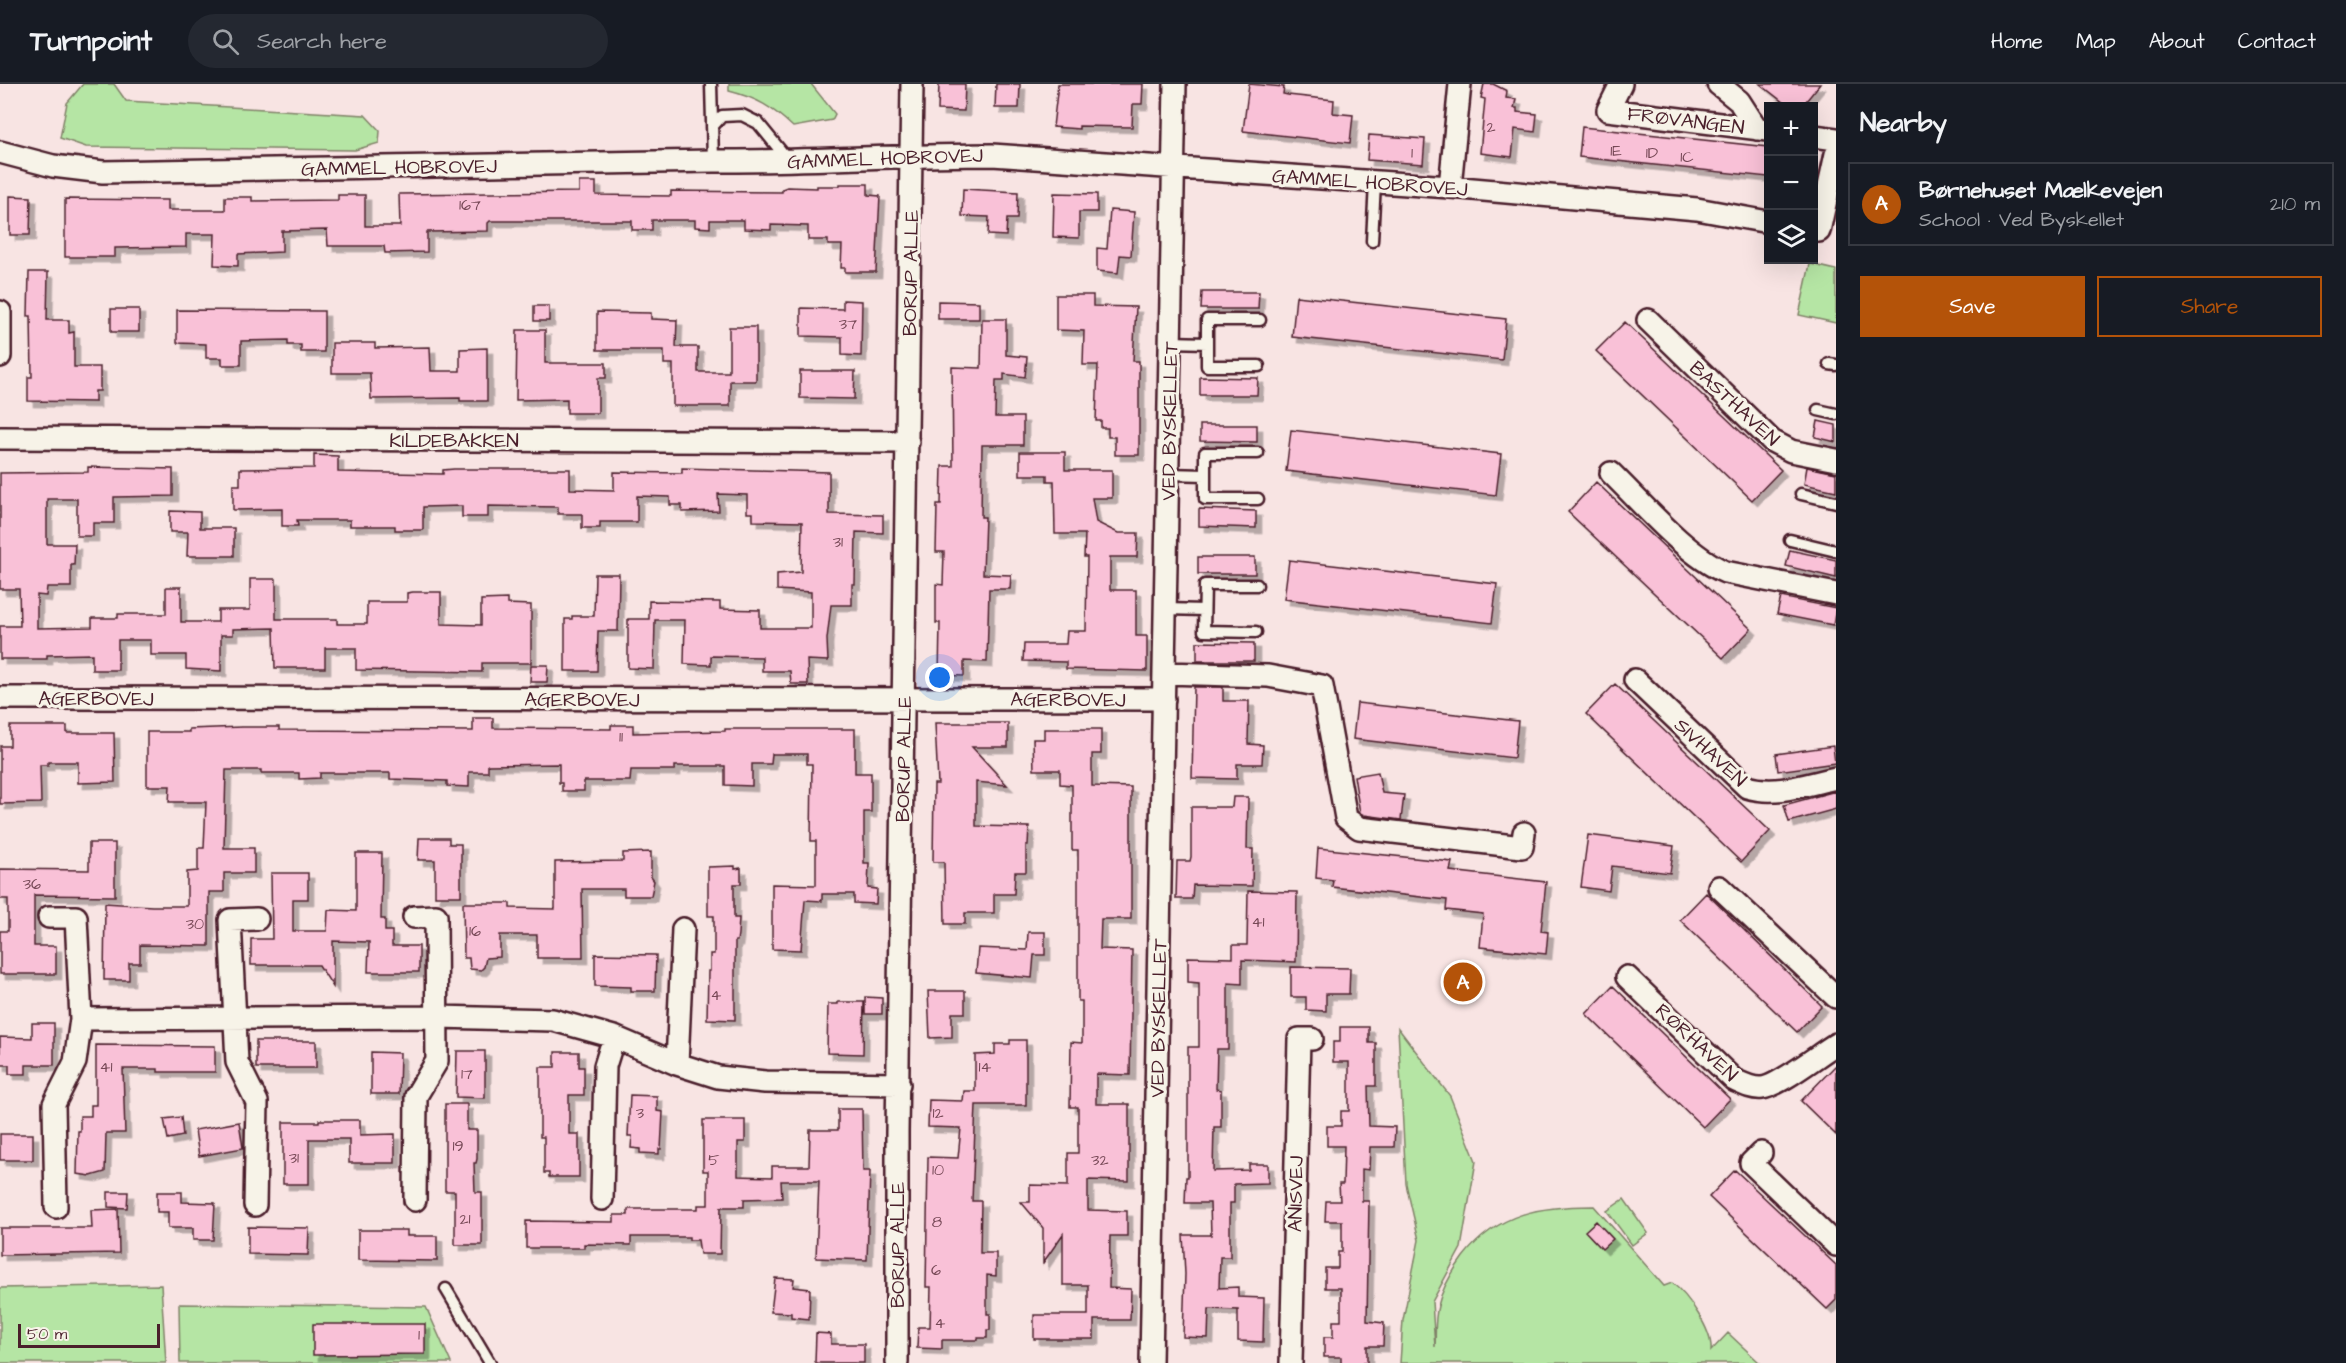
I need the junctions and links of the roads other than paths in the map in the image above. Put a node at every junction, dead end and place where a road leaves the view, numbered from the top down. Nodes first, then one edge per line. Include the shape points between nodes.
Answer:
1 (711, 84) edge
2 (912, 84) edge
3 (1175, 84) edge
4 (1460, 84) edge
5 (1621, 84) edge
6 (1718, 84) edge
7 (712, 127) junction
8 (1763, 130) edge
9 (1818, 137) edge
10 (1836, 139) edge
11 (0, 152) edge
12 (1836, 154) edge
13 (912, 156) junction
14 (713, 161) junction
15 (790, 162) junction
16 (1173, 168) junction
17 (1375, 182) junction
18 (1450, 187) junction
19 (1764, 221) edge
20 (1823, 232) edge
21 (1372, 241) dead end
22 (0, 312) edge
23 (1260, 320) dead end
24 (1648, 320) dead end
25 (1170, 342) junction
26 (1207, 343) junction
27 (0, 356) edge
28 (1259, 366) dead end
29 (1818, 410) dead end
30 (1836, 414) edge
31 (0, 438) edge
32 (908, 442) junction
33 (1258, 453) dead end
34 (1836, 459) edge
35 (1611, 473) dead end
36 (1168, 474) junction
37 (1205, 475) junction
38 (1801, 494) dead end
39 (1258, 499) dead end
40 (1836, 502) edge
41 (1790, 540) dead end
42 (1836, 551) edge
43 (1257, 585) dead end
44 (1836, 594) edge
45 (1166, 609) junction
46 (1204, 610) junction
47 (1256, 632) dead end
48 (1165, 673) junction
49 (1635, 680) dead end
50 (0, 698) edge
51 (1164, 699) junction
52 (904, 700) junction
53 (1836, 778) edge
54 (1524, 833) dead end
55 (1719, 886) dead end
56 (49, 917) dead end
57 (414, 917) dead end
58 (257, 919) dead end
59 (682, 929) dead end
60 (1628, 977) dead end
61 (1836, 997) edge
62 (233, 1017) junction
63 (438, 1017) junction
64 (81, 1019) junction
65 (614, 1037) junction
66 (1312, 1039) dead end
67 (1836, 1044) edge
68 (677, 1064) junction
69 (899, 1084) junction
70 (1761, 1153) dead end
71 (602, 1199) dead end
72 (415, 1200) dead end
73 (255, 1205) dead end
74 (56, 1207) dead end
75 (1836, 1245) edge
76 (446, 1289) dead end
77 (490, 1363) edge
78 (897, 1363) edge
79 (1151, 1363) edge
80 (1291, 1363) edge

1 - 7 lane
2 - 13 street, BORUP ALLE
3 - 16 street, VED BYSKELLET
4 - 18 street
5 - 8 street, FRØVANGEN via 1608,110
6 - 8 street, FRØVANGEN via 1740,101
7 - 14 lane
7 - 15 lane via 722,116 742,115 758,123
9 - 10 street
11 - 14 street, GAMMEL HOBROVEJ via 53,166 103,172
12 - 20 street
13 - 15 street, GAMMEL HOBROVEJ
13 - 16 street, GAMMEL HOBROVEJ via 992,155
13 - 32 street, BORUP ALLE
14 - 15 street, GAMMEL HOBROVEJ
16 - 17 street, GAMMEL HOBROVEJ
16 - 25 street, VED BYSKELLET
17 - 18 street, GAMMEL HOBROVEJ
17 - 21 lane
18 - 19 street, GAMMEL HOBROVEJ via 1697,209
22 - 27 street
23 - 26 lane via 1207,320
24 - 34 street, BASTHAVEN via 1772,441 1791,451
25 - 26 lane
25 - 36 street, VED BYSKELLET
26 - 28 lane via 1207,366
29 - 30 lane
31 - 32 street, KILDEBAKKEN
32 - 52 street, BORUP ALLE
33 - 37 lane via 1206,453
35 - 44 street via 1709,565 1725,572
36 - 37 lane
36 - 45 street, VED BYSKELLET
37 - 39 lane via 1205,499
38 - 40 lane
41 - 42 lane
43 - 46 lane via 1205,585
45 - 46 lane
45 - 48 street, VED BYSKELLET
46 - 47 lane via 1204,631
48 - 51 street, VED BYSKELLET
48 - 54 street via 1268,676 1322,686 1346,818 1359,828 1522,847
49 - 53 street, SIVHAVEN via 1747,787 1772,792
50 - 52 street, AGERBOVEJ
51 - 52 street, AGERBOVEJ
51 - 79 street, VED BYSKELLET
52 - 69 street, BORUP ALLE
55 - 61 street
56 - 64 street via 76,917
57 - 63 street via 436,916
58 - 62 street via 230,920
59 - 68 street
60 - 67 street, RØRHAVEN via 1734,1080 1748,1086 1762,1088 1774,1084
62 - 63 street
62 - 64 street
62 - 73 street via 237,1062 257,1102
63 - 65 street via 553,1020
63 - 72 street via 437,1061 416,1096
64 - 74 street via 75,1062 54,1104
65 - 68 street
65 - 71 street via 605,1066
66 - 80 street, ANISVEJ via 1299,1039
68 - 69 street via 718,1077 765,1082
69 - 78 street, BORUP ALLE
70 - 75 street via 1751,1163
76 - 77 lane

